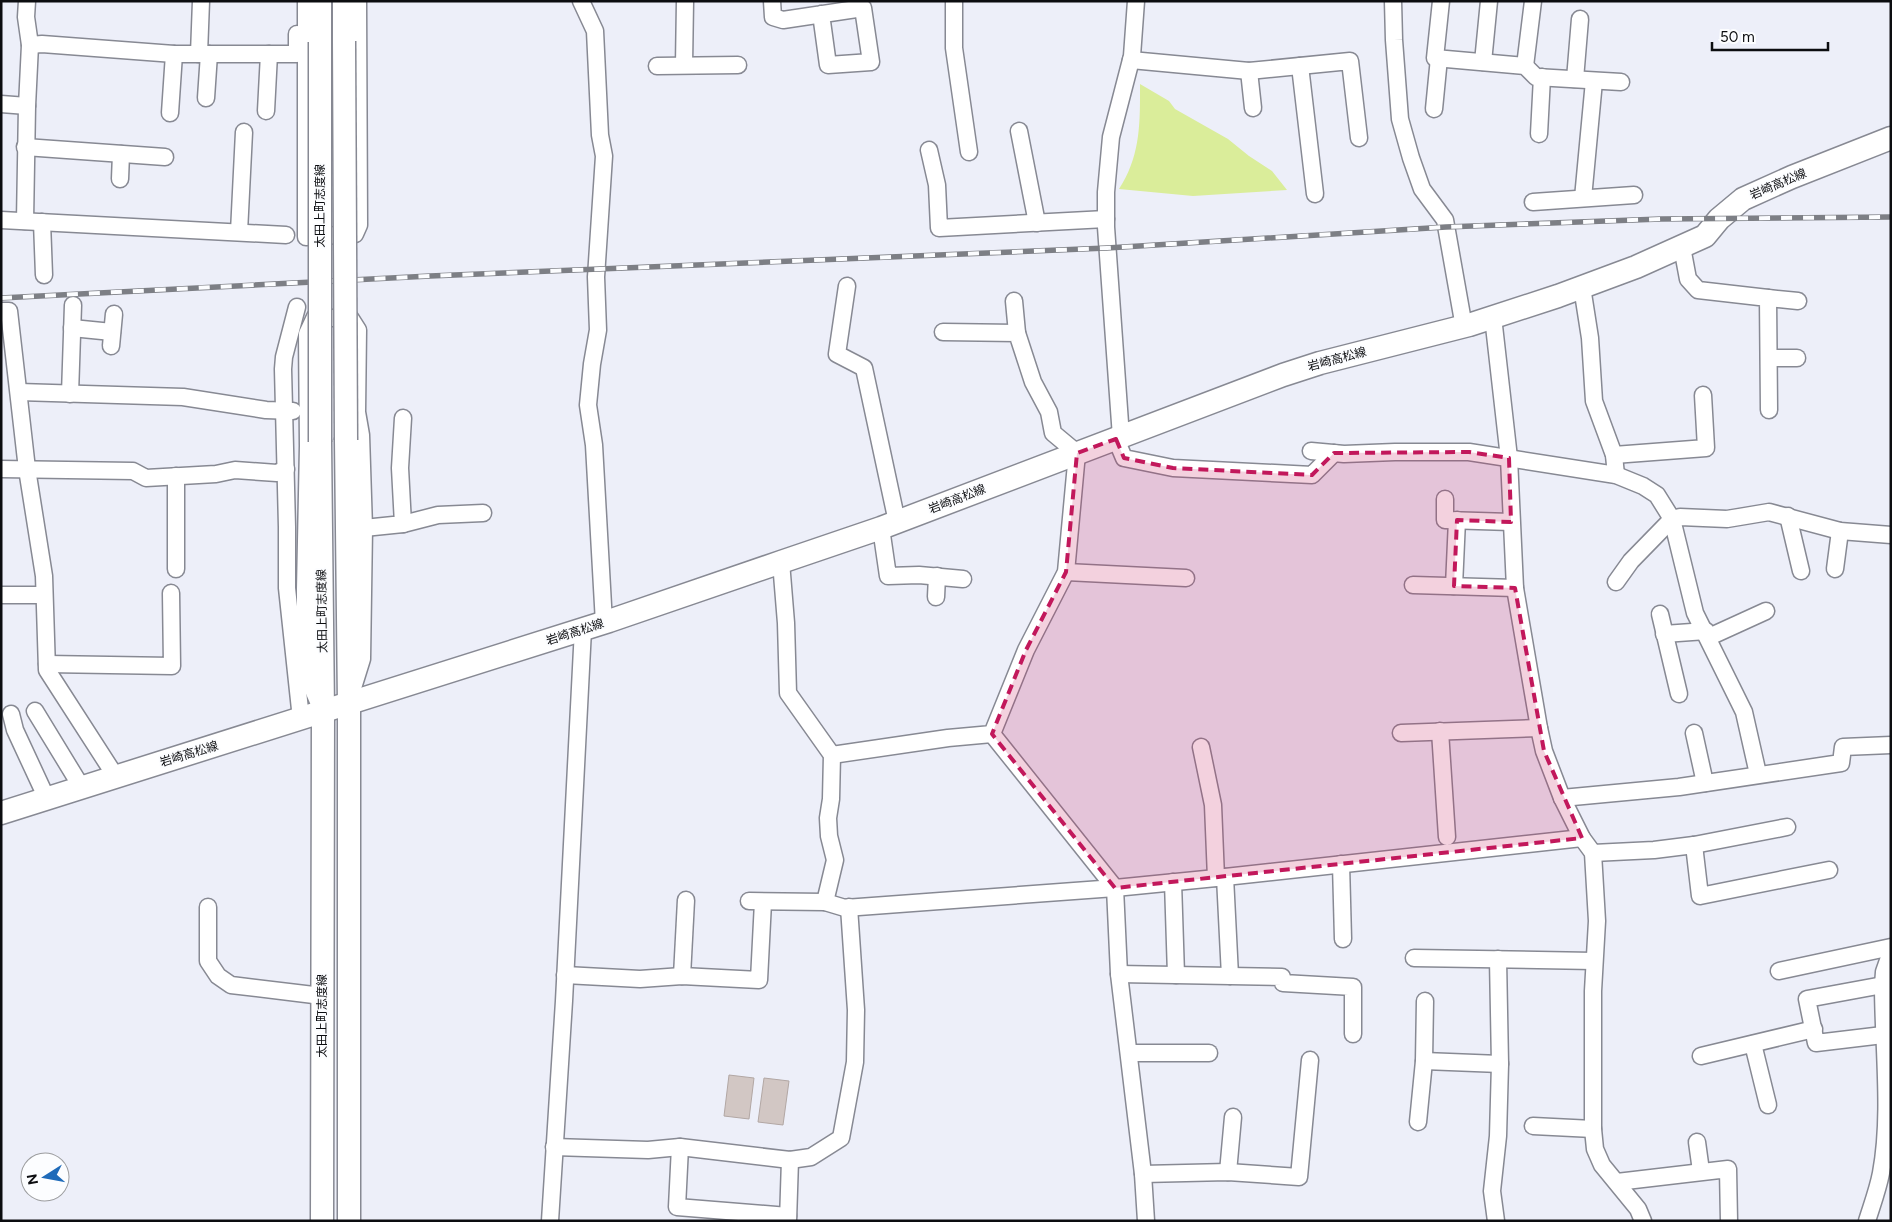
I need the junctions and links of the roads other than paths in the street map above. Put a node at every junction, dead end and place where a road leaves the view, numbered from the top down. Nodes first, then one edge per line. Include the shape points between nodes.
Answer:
1 (28, 1) edge
2 (201, 1) edge
3 (297, 1) edge
4 (306, 1) edge
5 (320, 1) edge
6 (344, 1) edge
7 (358, 1) edge
8 (581, 1) edge
9 (685, 1) edge
10 (772, 1) edge
11 (954, 1) edge
12 (1136, 1) edge
13 (1393, 1) edge
14 (1441, 1) edge
15 (1488, 1) edge
16 (1533, 1) edge
17 (821, 14) dead end
18 (1580, 19) dead end
19 (30, 45) junction
20 (174, 54) junction
21 (204, 54) junction
22 (269, 54) junction
23 (1439, 58) junction
24 (1131, 60) junction
25 (1482, 62) junction
26 (684, 65) junction
27 (738, 65) dead end
28 (657, 66) dead end
29 (1300, 66) junction
30 (1525, 66) junction
31 (1249, 71) junction
32 (1542, 77) junction
33 (1575, 79) junction
34 (1594, 80) junction
35 (1621, 82) dead end
36 (206, 98) dead end
37 (1, 104) edge
38 (27, 106) junction
39 (1253, 108) dead end
40 (1434, 109) dead end
41 (266, 111) dead end
42 (170, 113) dead end
43 (1019, 131) dead end
44 (244, 132) dead end
45 (1539, 134) dead end
46 (1359, 138) dead end
47 (1891, 138) edge
48 (25, 147) junction
49 (929, 150) dead end
50 (969, 152) dead end
51 (121, 154) junction
52 (165, 157) dead end
53 (120, 179) dead end
54 (1315, 194) dead end
55 (1634, 195) dead end
56 (1583, 198) junction
57 (1533, 202) dead end
58 (1106, 219) junction
59 (1, 220) edge
60 (25, 221) junction
61 (42, 222) junction
62 (1037, 223) junction
63 (239, 232) junction
64 (286, 235) dead end
65 (1682, 247) junction
66 (44, 274) dead end
67 (847, 286) dead end
68 (1582, 287) junction
69 (1768, 298) junction
70 (1014, 301) dead end
71 (1798, 301) dead end
72 (74, 305) dead end
73 (297, 307) dead end
74 (1, 311) edge
75 (114, 314) dead end
76 (1493, 318) junction
77 (1464, 327) junction
78 (72, 328) junction
79 (943, 332) dead end
80 (1017, 333) junction
81 (1768, 358) junction
82 (1797, 358) dead end
83 (19, 392) junction
84 (70, 394) junction
85 (1703, 394) dead end
86 (1769, 410) dead end
87 (284, 412) junction
88 (302, 412) dead end
89 (403, 418) dead end
90 (1118, 438) junction
91 (1311, 451) dead end
92 (1334, 453) junction
93 (1077, 454) junction
94 (1614, 455) junction
95 (1509, 458) junction
96 (1, 469) edge
97 (27, 469) junction
98 (286, 469) junction
99 (1616, 474) junction
100 (176, 476) junction
101 (1445, 499) dead end
102 (483, 514) dead end
103 (1788, 516) junction
104 (1672, 519) junction
105 (1456, 520) junction
106 (1511, 522) junction
107 (403, 524) junction
108 (889, 525) junction
109 (364, 528) junction
110 (1840, 531) junction
111 (1891, 535) edge
112 (781, 562) junction
113 (176, 569) dead end
114 (1835, 569) dead end
115 (1801, 571) dead end
116 (1066, 572) junction
117 (936, 576) junction
118 (963, 578) dead end
119 (1186, 578) dead end
120 (1616, 582) dead end
121 (1413, 584) dead end
122 (1454, 586) junction
123 (1515, 588) junction
124 (171, 593) dead end
125 (1, 595) edge
126 (44, 595) junction
127 (936, 598) dead end
128 (1766, 610) dead end
129 (1660, 614) dead end
130 (593, 626) junction
131 (1664, 634) junction
132 (1707, 634) junction
133 (47, 664) junction
134 (1679, 694) dead end
135 (349, 704) junction
136 (35, 711) dead end
137 (323, 712) junction
138 (301, 720) junction
139 (9, 724) edge
140 (1539, 728) junction
141 (1440, 731) junction
142 (1401, 733) dead end
143 (1694, 733) dead end
144 (992, 734) junction
145 (1891, 745) edge
146 (1201, 747) dead end
147 (832, 755) junction
148 (1758, 774) junction
149 (116, 777) junction
150 (1704, 783) junction
151 (82, 788) junction
152 (1562, 798) junction
153 (47, 799) junction
154 (1, 813) edge
155 (1787, 827) dead end
156 (1447, 837) dead end
157 (1582, 838) junction
158 (1694, 845) junction
159 (1593, 853) junction
160 (1342, 864) junction
161 (1829, 870) dead end
162 (1220, 878) junction
163 (1173, 882) junction
164 (1115, 888) junction
165 (686, 900) dead end
166 (825, 902) junction
167 (208, 907) dead end
168 (849, 907) junction
169 (1343, 939) dead end
170 (1891, 947) edge
171 (1891, 952) edge
172 (1414, 958) dead end
173 (1498, 959) junction
174 (1594, 961) junction
175 (1780, 971) dead end
176 (1119, 974) junction
177 (566, 975) junction
178 (1176, 975) junction
179 (682, 976) junction
180 (1230, 976) junction
181 (1883, 985) junction
182 (322, 996) junction
183 (1425, 1001) dead end
184 (1814, 1028) junction
185 (1353, 1034) dead end
186 (1883, 1035) junction
187 (1753, 1044) junction
188 (1129, 1052) junction
189 (1210, 1053) dead end
190 (1701, 1056) dead end
191 (1310, 1060) dead end
192 (1424, 1061) junction
193 (1500, 1064) junction
194 (1768, 1105) dead end
195 (1233, 1117) dead end
196 (1418, 1122) dead end
197 (1533, 1126) dead end
198 (1593, 1130) junction
199 (1697, 1142) dead end
200 (554, 1147) junction
201 (680, 1147) junction
202 (790, 1160) junction
203 (1700, 1171) junction
204 (1228, 1172) junction
205 (1143, 1174) junction
206 (1617, 1182) junction
207 (788, 1218) edge
208 (322, 1221) edge
209 (349, 1221) edge
210 (550, 1221) edge
211 (1146, 1221) edge
212 (1496, 1221) edge
213 (1643, 1221) edge
214 (1729, 1221) edge
215 (1867, 1221) edge

1 - 19 street via 26,17
2 - 21 street
3 - 22 street via 297,54
4 - 7 street via 306,237 355,234 359,226
5 - 137 main road, 太田上町志度線, bridge
6 - 135 main road, 太田上町志度線, bridge
8 - 130 street via 595,31 604,156 596,277 598,330 588,405 594,445
9 - 26 street
10 - 17 street via 773,16 783,20
11 - 50 street via 954,48
12 - 24 street
13 - 77 street via 1400,119 1422,189 1445,220
14 - 23 street via 1435,58
15 - 25 street
16 - 30 street
18 - 33 street
19 - 20 street
19 - 38 street
20 - 21 street
20 - 42 street
21 - 22 street
21 - 36 street
22 - 41 street
23 - 25 street
23 - 40 street
24 - 31 street
24 - 58 street via 1111,137
25 - 30 street
26 - 27 street
26 - 28 street
29 - 31 street
29 - 46 street via 1350,61
29 - 54 street
30 - 32 street via 1536,77
31 - 39 street
32 - 33 street
32 - 45 street
33 - 34 street
34 - 35 street
34 - 56 street
37 - 38 street
38 - 48 street
43 - 62 street
44 - 63 street
47 - 65 main road, 岩崎高松線 via 1743,199 1705,236
48 - 51 street
48 - 60 street
49 - 62 street via 937,185 939,228
51 - 52 street
51 - 53 street
55 - 56 street
56 - 57 street
58 - 62 street
58 - 90 street
59 - 60 street
60 - 61 street
61 - 63 street
61 - 66 street
63 - 64 street
65 - 68 main road, 岩崎高松線
65 - 69 street via 1688,279 1698,290
67 - 108 street via 837,354 864,368
68 - 76 main road, 岩崎高松線
68 - 94 street via 1590,338 1594,402
69 - 71 street
69 - 81 street
70 - 80 street
72 - 78 street
73 - 87 street via 284,356
74 - 83 street via 9,310
75 - 78 street via 112,339
76 - 77 main road, 岩崎高松線
76 - 95 street
77 - 90 main road, 岩崎高松線 via 1320,363
78 - 84 street
79 - 80 street
80 - 93 street via 1033,382 1049,412 1053,433
81 - 82 street
81 - 86 street
83 - 84 street
83 - 97 street
84 - 87 street via 182,397
85 - 94 street via 1706,448
87 - 88 street
87 - 98 street
89 - 107 street via 400,468
90 - 92 street via 1124,458 1173,468 1312,475
90 - 93 main road, 岩崎高松線
91 - 92 street
92 - 95 street via 1469,452
93 - 108 main road, 岩崎高松線
93 - 116 street
94 - 99 street
95 - 99 street
95 - 106 street
96 - 97 street
97 - 100 street via 133,471 146,478
97 - 126 street via 44,576
98 - 100 street via 277,473 235,470
98 - 138 street via 286,588
99 - 104 street via 1656,495
100 - 113 street
101 - 105 street via 1445,520
102 - 107 street via 438,515
103 - 104 street via 1769,512 1727,519
103 - 110 street
103 - 115 street
104 - 120 street via 1631,561
104 - 132 street via 1695,613
105 - 106 street
105 - 122 street
106 - 123 street
107 - 109 street
108 - 112 main road, 岩崎高松線
108 - 117 street via 888,576
109 - 135 street via 362,659
109 - 137 street via 361,435 354,412 358,330 351,319 315,317 307,334 305,671
110 - 111 street
110 - 114 street
112 - 130 main road, 岩崎高松線
112 - 147 street via 788,693
116 - 119 street
116 - 144 street via 1026,650
117 - 118 street
117 - 127 street
121 - 122 street
122 - 123 street
123 - 140 street
124 - 133 street via 172,666
125 - 126 street
126 - 133 street
128 - 132 street
129 - 131 street
130 - 135 main road, 岩崎高松線
130 - 177 street
131 - 132 street
131 - 134 street
132 - 148 street via 1744,712
133 - 149 street via 47,670
135 - 137 main road, 岩崎高松線
135 - 209 main road, 太田上町志度線
136 - 151 street
137 - 138 main road, 岩崎高松線
137 - 182 main road, 太田上町志度線
138 - 149 main road, 岩崎高松線
139 - 153 street
140 - 141 street
140 - 152 street
141 - 142 street
141 - 156 street
143 - 150 street
144 - 147 street
144 - 164 street
145 - 148 street via 1843,747 1842,763
146 - 162 street via 1212,805
147 - 166 street via 828,818 834,860
148 - 150 street
149 - 151 main road, 岩崎高松線
150 - 152 street
151 - 153 main road, 岩崎高松線
152 - 157 street
153 - 154 main road, 岩崎高松線
155 - 158 street
157 - 159 street
157 - 160 street
158 - 159 street
158 - 161 street via 1700,896
159 - 174 street via 1597,921
160 - 162 street
160 - 169 street
162 - 163 street
162 - 180 street
163 - 164 street
163 - 178 street
164 - 168 street
164 - 176 street
165 - 179 street
166 - 168 street
166 - 179 street via 756,902 759,980
167 - 182 street via 208,961 218,976 231,984
168 - 202 street via 856,1010 855,1062 841,1138 811,1157
170 - 175 street
171 - 181 street
172 - 173 street
173 - 174 street
173 - 193 street
174 - 198 street
176 - 178 street
176 - 188 street
177 - 179 street via 640,979
177 - 200 street
178 - 180 street
180 - 185 street via 1282,977 1283,984 1354,986
181 - 184 street via 1807,999
181 - 186 street
182 - 208 main road, 太田上町志度線
183 - 192 street
184 - 186 street via 1816,1042
184 - 187 street
186 - 215 street via 1885,1137 1881,1173
187 - 190 street
187 - 194 street
188 - 189 street
188 - 205 street
191 - 204 street via 1299,1176
192 - 193 street
192 - 196 street
193 - 212 street via 1498,1136 1492,1190
195 - 204 street
197 - 198 street
198 - 206 street via 1595,1149 1602,1165
199 - 203 street
200 - 201 street via 648,1150
200 - 210 street
201 - 202 street
201 - 207 street via 677,1207
202 - 207 street
203 - 206 street
203 - 214 street via 1728,1169
204 - 205 street
205 - 211 street
206 - 213 street

